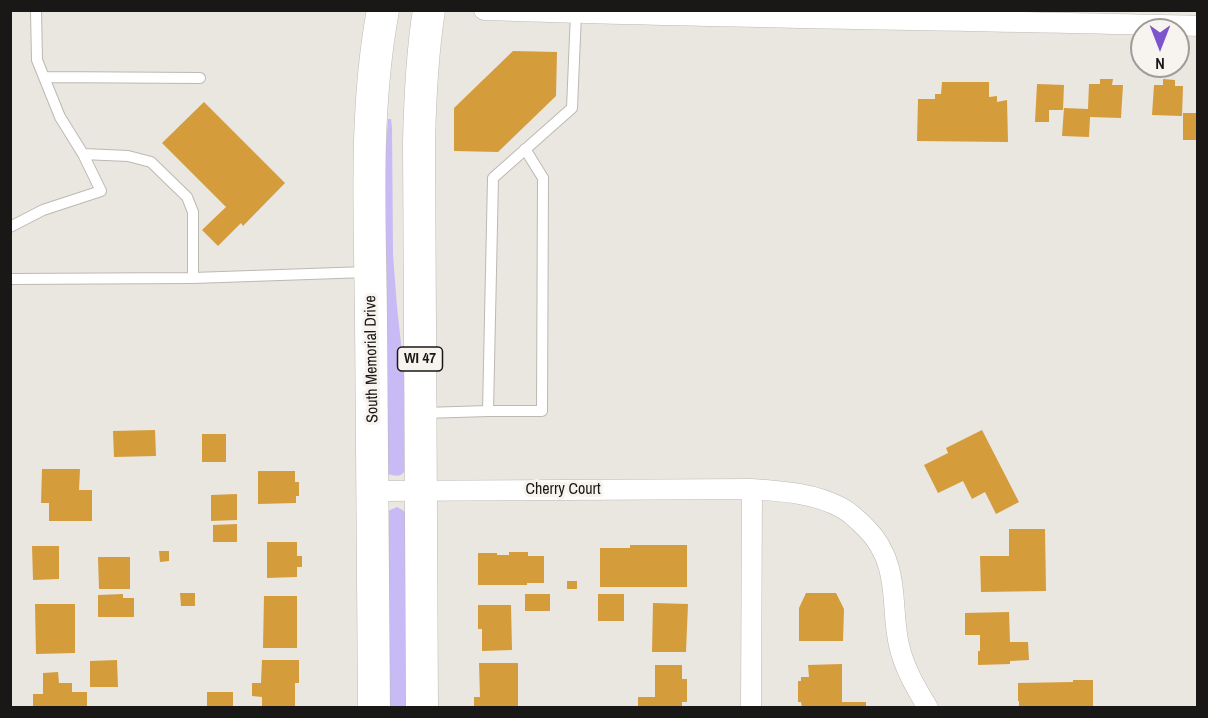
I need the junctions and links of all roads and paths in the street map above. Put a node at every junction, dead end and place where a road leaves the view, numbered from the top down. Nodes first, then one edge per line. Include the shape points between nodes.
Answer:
1 (36, 10) edge
2 (383, 10) edge
3 (429, 10) edge
4 (484, 10) edge
5 (576, 13) junction
6 (697, 14) edge
7 (1197, 26) edge
8 (45, 77) junction
9 (200, 78) dead end
10 (525, 150) junction
11 (83, 154) junction
12 (10, 226) edge
13 (371, 272) junction
14 (194, 278) junction
15 (10, 279) edge
16 (488, 411) junction
17 (420, 413) junction
18 (752, 489) junction
19 (421, 490) junction
20 (374, 491) junction
21 (374, 708) edge
22 (422, 708) edge
23 (751, 708) edge
24 (928, 708) edge

1 - 8 lane via 37,60
2 - 13 main road, South Memorial Drive via 370,137
3 - 17 main road, WI 47 via 418,142
4 - 5 street
5 - 6 street
5 - 10 lane via 572,108
6 - 7 street
8 - 9 lane
8 - 11 lane via 60,117
10 - 16 lane via 493,178
10 - 16 lane via 543,178 542,411
11 - 12 lane via 101,191
11 - 14 lane via 128,156 152,162 187,197 193,212
13 - 14 lane
13 - 20 main road, South Memorial Drive
14 - 15 lane
16 - 17 lane
17 - 19 main road, WI 47
18 - 19 street, Cherry Court
18 - 23 street
18 - 24 street, Cherry Court via 820,499 841,507 870,532 889,566 899,645 906,667
19 - 20 street, Cherry Court
19 - 22 main road, WI 47
20 - 21 main road, South Memorial Drive

